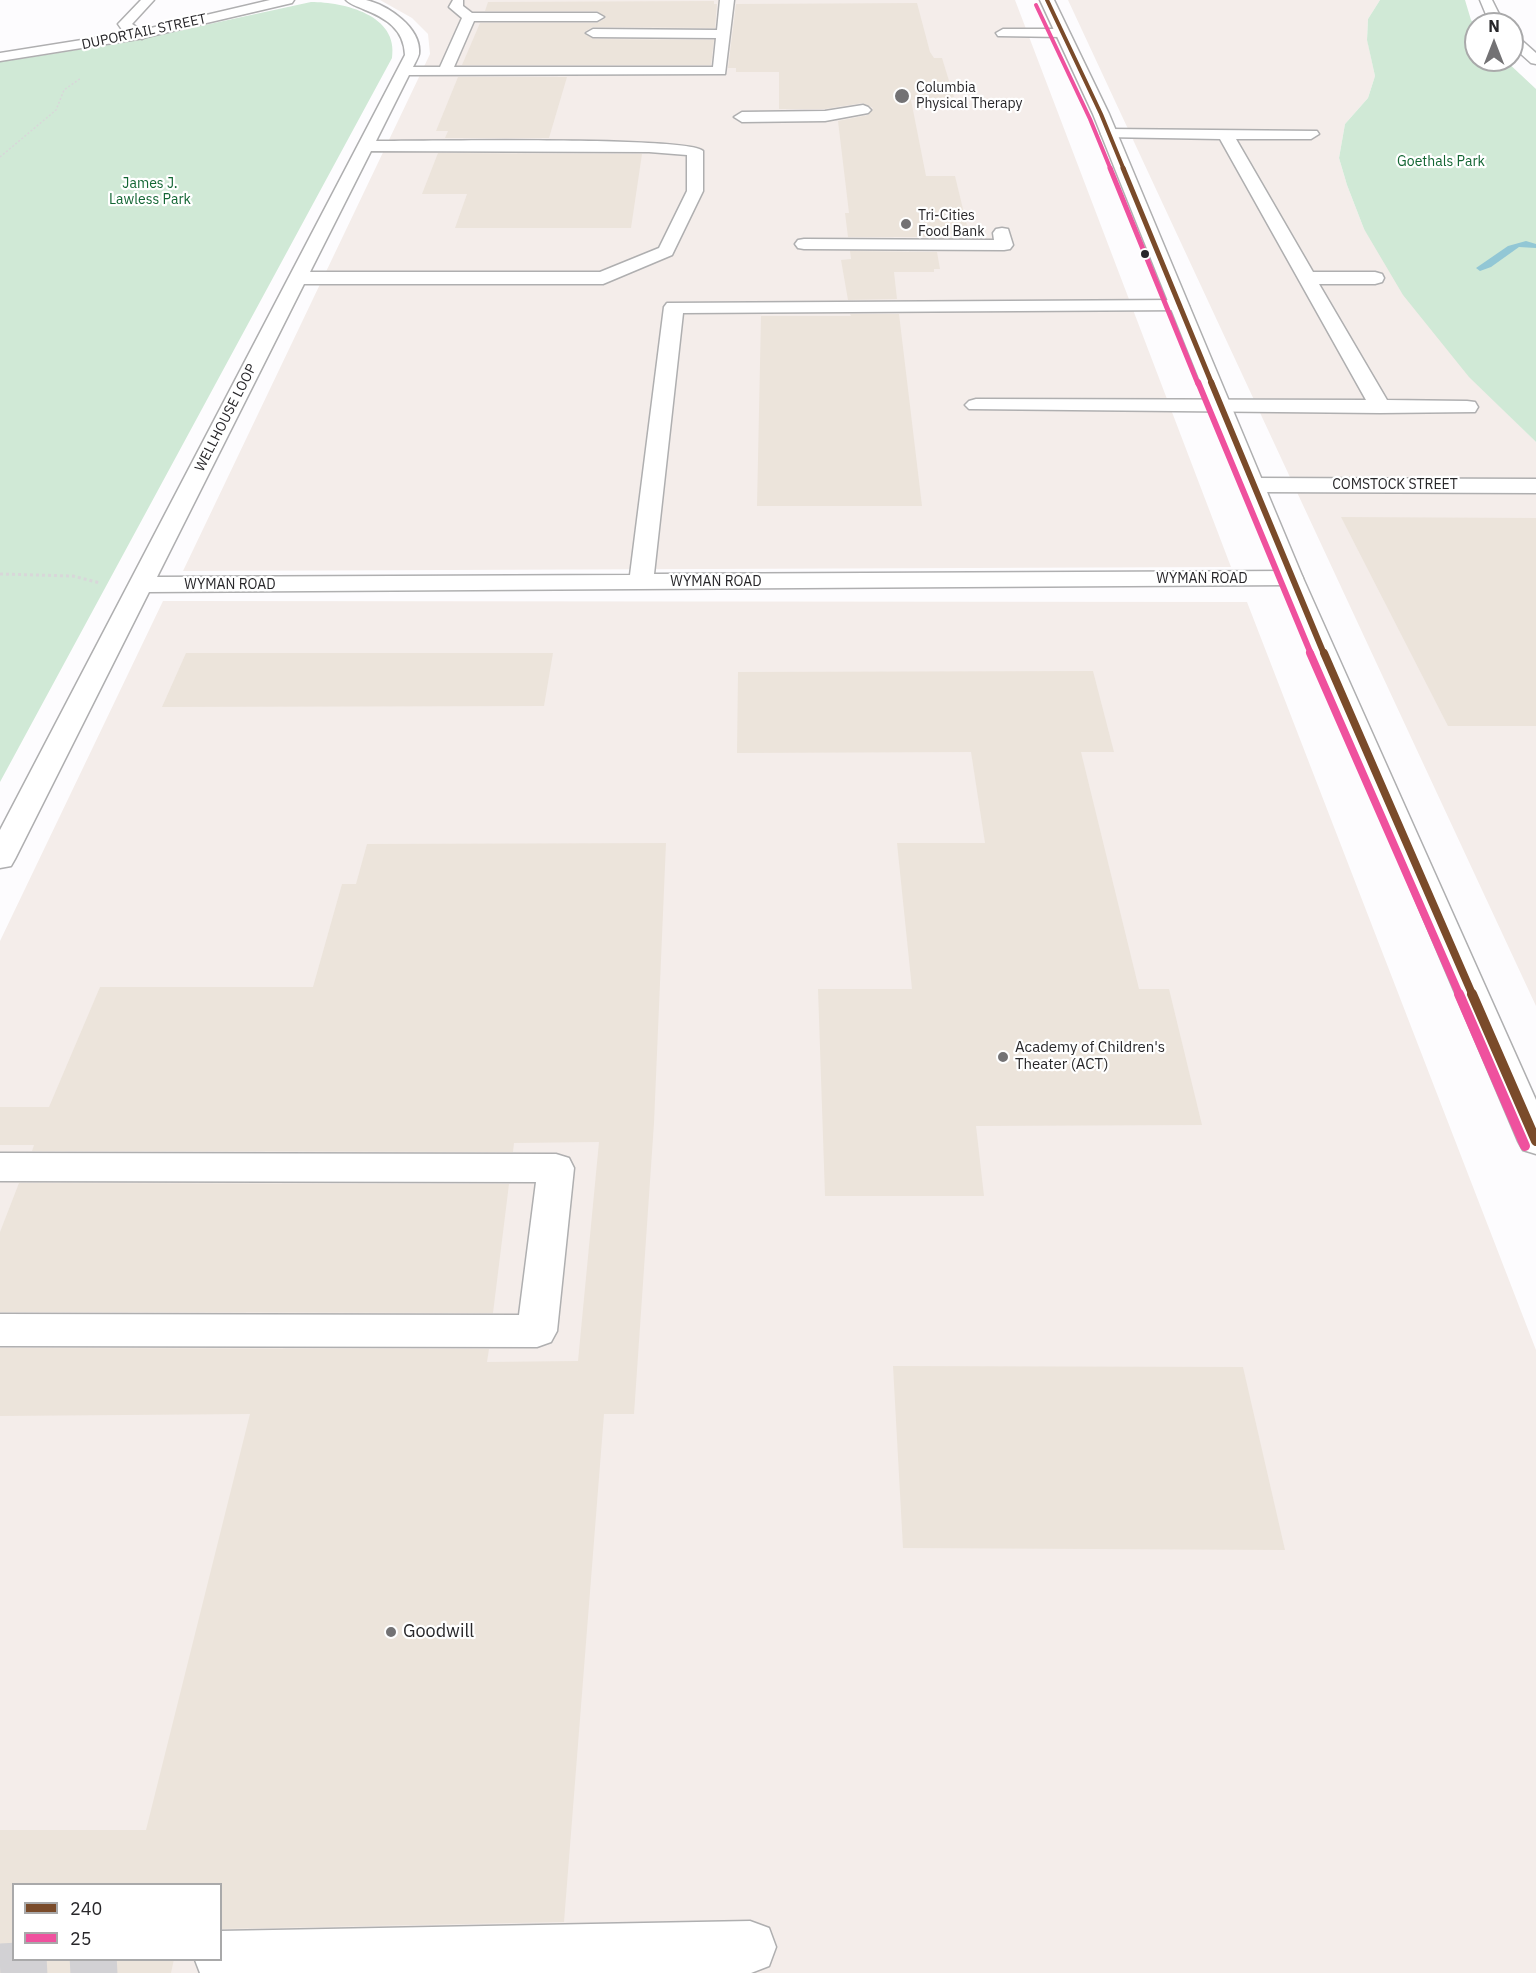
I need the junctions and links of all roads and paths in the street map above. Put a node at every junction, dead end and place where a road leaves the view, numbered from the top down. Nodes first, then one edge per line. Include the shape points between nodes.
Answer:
1 (148, 0) edge
2 (287, 0) edge
3 (353, 0) edge
4 (458, 0) edge
5 (601, 0) edge
6 (727, 0) edge
7 (1047, 0) edge
8 (601, 16) junction
9 (469, 17) junction
10 (1003, 33) dead end
11 (1062, 33) junction
12 (724, 34) junction
13 (142, 35) junction
14 (1524, 50) edge
15 (0, 57) edge
16 (1536, 60) edge
17 (404, 71) junction
18 (445, 71) junction
19 (863, 110) dead end
20 (742, 117) dead end
21 (1109, 134) junction
22 (1226, 134) junction
23 (1311, 134) dead end
24 (366, 146) junction
25 (1002, 233) dead end
26 (804, 244) dead end
27 (298, 278) junction
28 (1307, 278) junction
29 (1375, 278) dead end
30 (1179, 306) junction
31 (976, 405) dead end
32 (1221, 407) junction
33 (1380, 407) junction
34 (1467, 407) dead end
35 (1253, 485) junction
36 (1536, 486) edge
37 (0, 574) edge
38 (1291, 578) junction
39 (641, 582) junction
40 (141, 585) junction
41 (0, 859) edge
42 (1536, 1140) edge
43 (0, 1167) edge
44 (0, 1330) edge
45 (750, 1947) dead end
46 (222, 1956) edge

1 - 13 street via 125,24
2 - 13 street, DUPORTAIL STREET
3 - 17 street, WELLHOUSE LOOP via 388,16 410,37 412,55
4 - 9 street via 456,7
5 - 8 street
6 - 12 street via 719,16
7 - 11 street
8 - 9 street
8 - 12 street via 592,38
9 - 18 street
10 - 11 street
11 - 21 street
12 - 18 street via 716,51 720,70 585,66
13 - 15 street, DUPORTAIL STREET
14 - 16 street
17 - 18 street
17 - 24 street, WELLHOUSE LOOP
19 - 20 street via 825,116
21 - 22 street
21 - 30 street
22 - 23 street
22 - 28 street
24 - 27 street, WELLHOUSE LOOP
24 - 27 street via 649,147 695,151 695,191 666,251 603,278
25 - 26 street via 1004,245
27 - 40 street, WELLHOUSE LOOP
28 - 29 street
28 - 33 street
30 - 32 street
30 - 39 street via 674,307
31 - 32 street
32 - 33 street
32 - 35 street
33 - 34 street
35 - 36 street, COMSTOCK STREET
35 - 38 street
37 - 40 path via 73,576 106,584
38 - 39 street, WYMAN ROAD
38 - 42 street
39 - 40 street, WYMAN ROAD
40 - 41 street, WELLHOUSE LOOP
43 - 44 street via 556,1168 537,1331
45 - 46 street

